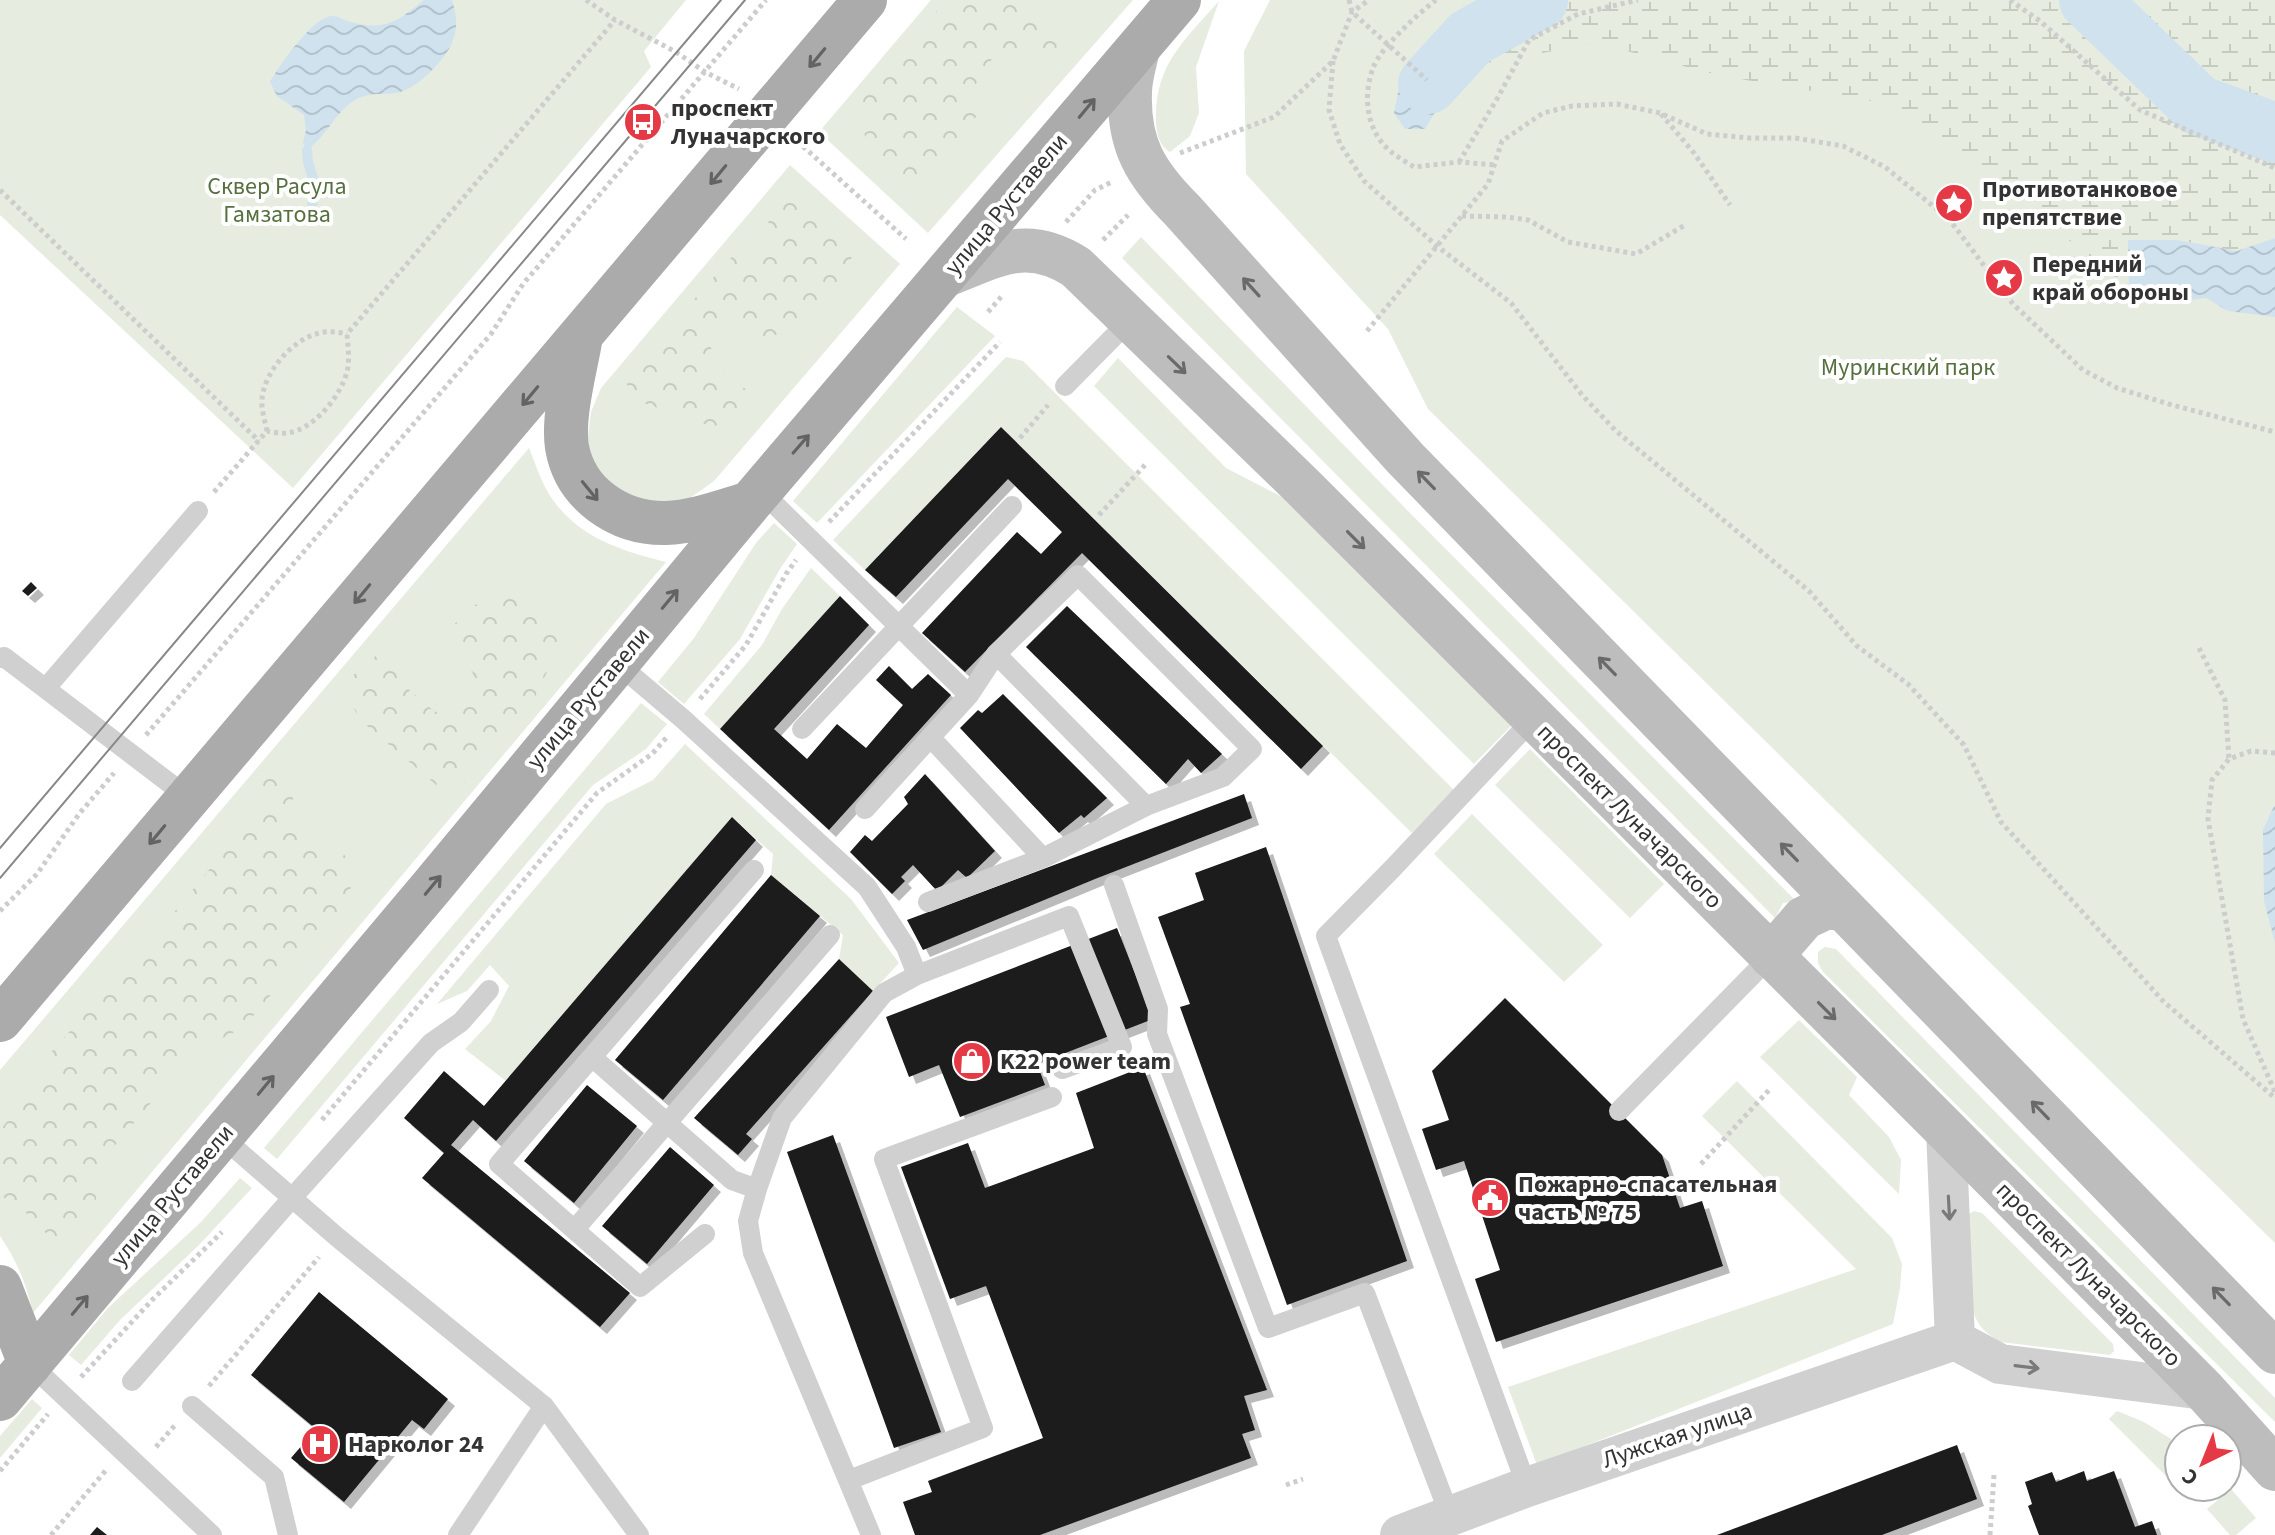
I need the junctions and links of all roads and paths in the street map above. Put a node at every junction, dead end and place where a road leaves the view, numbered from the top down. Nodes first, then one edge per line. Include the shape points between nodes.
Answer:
1 (586, 0) edge
2 (766, 0) edge
3 (865, 0) edge
4 (1179, 0) edge
5 (1349, 0) edge
6 (1369, 0) edge
7 (1436, 0) edge
8 (1638, 0) edge
9 (2010, 0) edge
10 (1352, 12) junction
11 (615, 20) junction
12 (1388, 46) junction
13 (1138, 49) junction
14 (1333, 61) junction
15 (705, 72) junction
16 (1427, 80) dead end
17 (739, 89) dead end
18 (1660, 113) junction
19 (796, 140) dead end
20 (1459, 162) junction
21 (1495, 165) junction
22 (1146, 168) junction
23 (2275, 168) edge
24 (0, 190) edge
25 (1730, 205) dead end
26 (1128, 215) dead end
27 (1462, 216) junction
28 (1685, 225) dead end
29 (906, 239) dead end
30 (1103, 241) dead end
31 (1437, 246) junction
32 (1039, 251) junction
33 (946, 275) junction
34 (988, 312) dead end
35 (1130, 320) junction
36 (1367, 331) dead end
37 (347, 334) junction
38 (581, 336) junction
39 (1000, 342) dead end
40 (1065, 386) joint
41 (267, 431) junction
42 (2275, 432) edge
43 (1020, 438) dead end
44 (259, 441) junction
45 (1145, 465) dead end
46 (755, 497) junction
47 (1012, 506) dead end
48 (198, 511) joint
49 (1099, 515) dead end
50 (811, 540) junction
51 (899, 627) junction
52 (2199, 648) dead end
53 (996, 654) junction
54 (1, 655) edge
55 (617, 663) junction
56 (46, 688) junction
57 (969, 695) junction
58 (683, 719) junction
59 (1533, 719) junction
60 (802, 729) dead end
61 (931, 738) junction
62 (131, 753) junction
63 (2275, 753) edge
64 (2229, 759) junction
65 (189, 798) junction
66 (1146, 806) junction
67 (865, 809) dead end
68 (1043, 858) junction
69 (754, 870) dead end
70 (1114, 885) dead end
71 (928, 902) dead end
72 (1843, 908) junction
73 (0, 911) edge
74 (830, 935) dead end
75 (1771, 956) junction
76 (917, 975) junction
77 (489, 990) dead end
78 (0, 1020) edge
79 (592, 1057) junction
80 (1062, 1069) dead end
81 (1770, 1089) dead end
82 (2275, 1095) edge
83 (1052, 1097) dead end
84 (1619, 1111) dead end
85 (667, 1123) junction
86 (1946, 1130) junction
87 (312, 1131) dead end
88 (222, 1137) junction
89 (1701, 1164) dead end
90 (757, 1189) junction
91 (292, 1198) junction
92 (575, 1229) junction
93 (224, 1230) dead end
94 (705, 1234) dead end
95 (337, 1237) junction
96 (0, 1287) edge
97 (1955, 1340) junction
98 (2275, 1352) edge
99 (30, 1364) junction
100 (132, 1381) dead end
101 (2204, 1390) junction
102 (64, 1395) junction
103 (0, 1399) edge
104 (192, 1406) junction
105 (544, 1406) junction
106 (123, 1450) junction
107 (140, 1466) junction
108 (2275, 1469) edge
109 (0, 1471) edge
110 (1994, 1475) dead end
111 (1303, 1479) dead end
112 (849, 1480) junction
113 (1286, 1485) dead end
114 (1527, 1487) junction
115 (1450, 1516) junction
116 (51, 1535) edge
117 (212, 1535) edge
118 (288, 1535) edge
119 (458, 1535) edge
120 (639, 1535) edge
121 (871, 1535) edge
122 (1400, 1535) edge
123 (1990, 1535) edge

1 - 11 path
2 - 15 path
3 -> 38 main road
4 - 13 main road, улица Руставели
5 - 10 path
6 - 10 path
7 - 12 path
8 - 20 path via 1578,14 1529,40
9 - 23 path via 2140,110
10 - 12 path
10 - 14 path
11 - 15 path
11 - 37 path
12 - 16 path
12 - 20 path via 1373,66 1368,120 1386,148 1414,167
13 - 22 main road via 1130,91 1133,134
33 -> 13 main road, улица Руставели
14 - 22 path via 1274,117
14 - 31 path via 1329,110 1340,144 1364,181
15 - 17 path
15 - 62 path via 523,284 491,334
18 - 21 path via 1617,104 1543,113 1502,141
18 - 25 path
18 - 42 path via 1707,134 1843,146 1885,167 1949,219 2013,304 2083,370 2117,388
19 - 29 path
20 - 21 path
21 - 27 path via 1488,184
22 - 32 path via 1095,190
72 -> 22 main road via 1405,458
24 - 44 path
26 - 30 path
27 - 28 path via 1528,220 1568,242 1636,254
27 - 31 path
31 - 36 path
31 - 82 path via 1511,303 1616,431 1809,591 1857,646 1908,684 1964,745 2001,822 2164,1002
32 - 33 main road, проспект Луначарского via 1012,250
32 - 34 path
32 - 35 main road, проспект Луначарского via 1076,267
46 -> 33 main road, улица Руставели
35 - 40 lane
35 -> 59 main road, проспект Луначарского
37 - 41 path via 346,374 329,405 300,429
37 - 41 path via 314,334 279,362 262,401
38 -> 46 main road via 567,447 578,478 598,502 628,518 665,523
38 -> 65 main road
39 - 50 path
40 - 43 path
41 - 44 path
44 - 48 path
45 - 49 path
46 - 50 lane
55 -> 46 main road, улица Руставели
47 - 51 lane
48 - 56 lane
50 - 51 lane
50 - 58 path via 746,645
51 - 57 lane
51 - 60 lane
52 - 64 path via 2225,700
53 - 57 lane
53 - 66 lane
53 - 66 lane via 1078,575 1252,749 1223,777
54 - 56 lane
55 - 58 lane
88 -> 55 main road, улица Руставели
56 - 62 lane
57 - 61 lane
58 - 76 lane via 867,887 906,947
58 - 87 path via 652,754 597,793
59 - 75 main road, проспект Луначарского
59 - 114 lane via 1326,936
61 - 67 lane
61 - 68 lane
62 - 65 lane
62 - 73 path via 37,874
63 - 64 path via 2251,751
64 - 82 path via 2212,780 2208,819 2243,1019
65 -> 78 main road
66 - 68 lane
68 - 71 lane
69 - 79 lane
70 - 115 lane via 1158,1009 1157,1034 1268,1328 1365,1293
72 - 75 main road via 1825,908 1804,918
98 -> 72 main road
74 - 85 lane
75 - 84 lane
75 -> 86 main road, проспект Луначарского
76 - 80 lane via 1069,916 1122,1047
76 - 90 lane via 884,993 782,1118
77 - 91 lane via 461,1022 431,1043
79 - 85 lane
79 - 92 lane via 499,1164
81 - 89 path
83 - 112 lane via 884,1159 983,1428
85 - 90 lane via 732,1180
85 - 92 lane
86 -> 97 street
86 - 101 main road, проспект Луначарского
88 - 91 lane
99 -> 88 main road, улица Руставели
90 - 112 lane via 748,1221 753,1253
91 - 95 lane
91 - 100 lane
92 - 94 lane via 640,1287
93 - 102 path
95 - 104 path
95 - 105 lane
96 - 99 main road
97 -> 101 street via 2000,1364
97 - 114 street, Лужская улица
99 - 102 lane
99 - 103 main road, улица Руставели
101 - 108 main road, проспект Луначарского
102 - 106 lane
102 - 109 path
104 - 107 path
104 - 118 lane via 274,1477
105 - 119 lane
105 - 120 lane
106 - 107 lane
106 - 116 path
107 - 117 lane
110 - 123 path
111 - 113 path
112 - 121 lane
114 - 115 street, Лужская улица
115 - 122 street, Лужская улица

